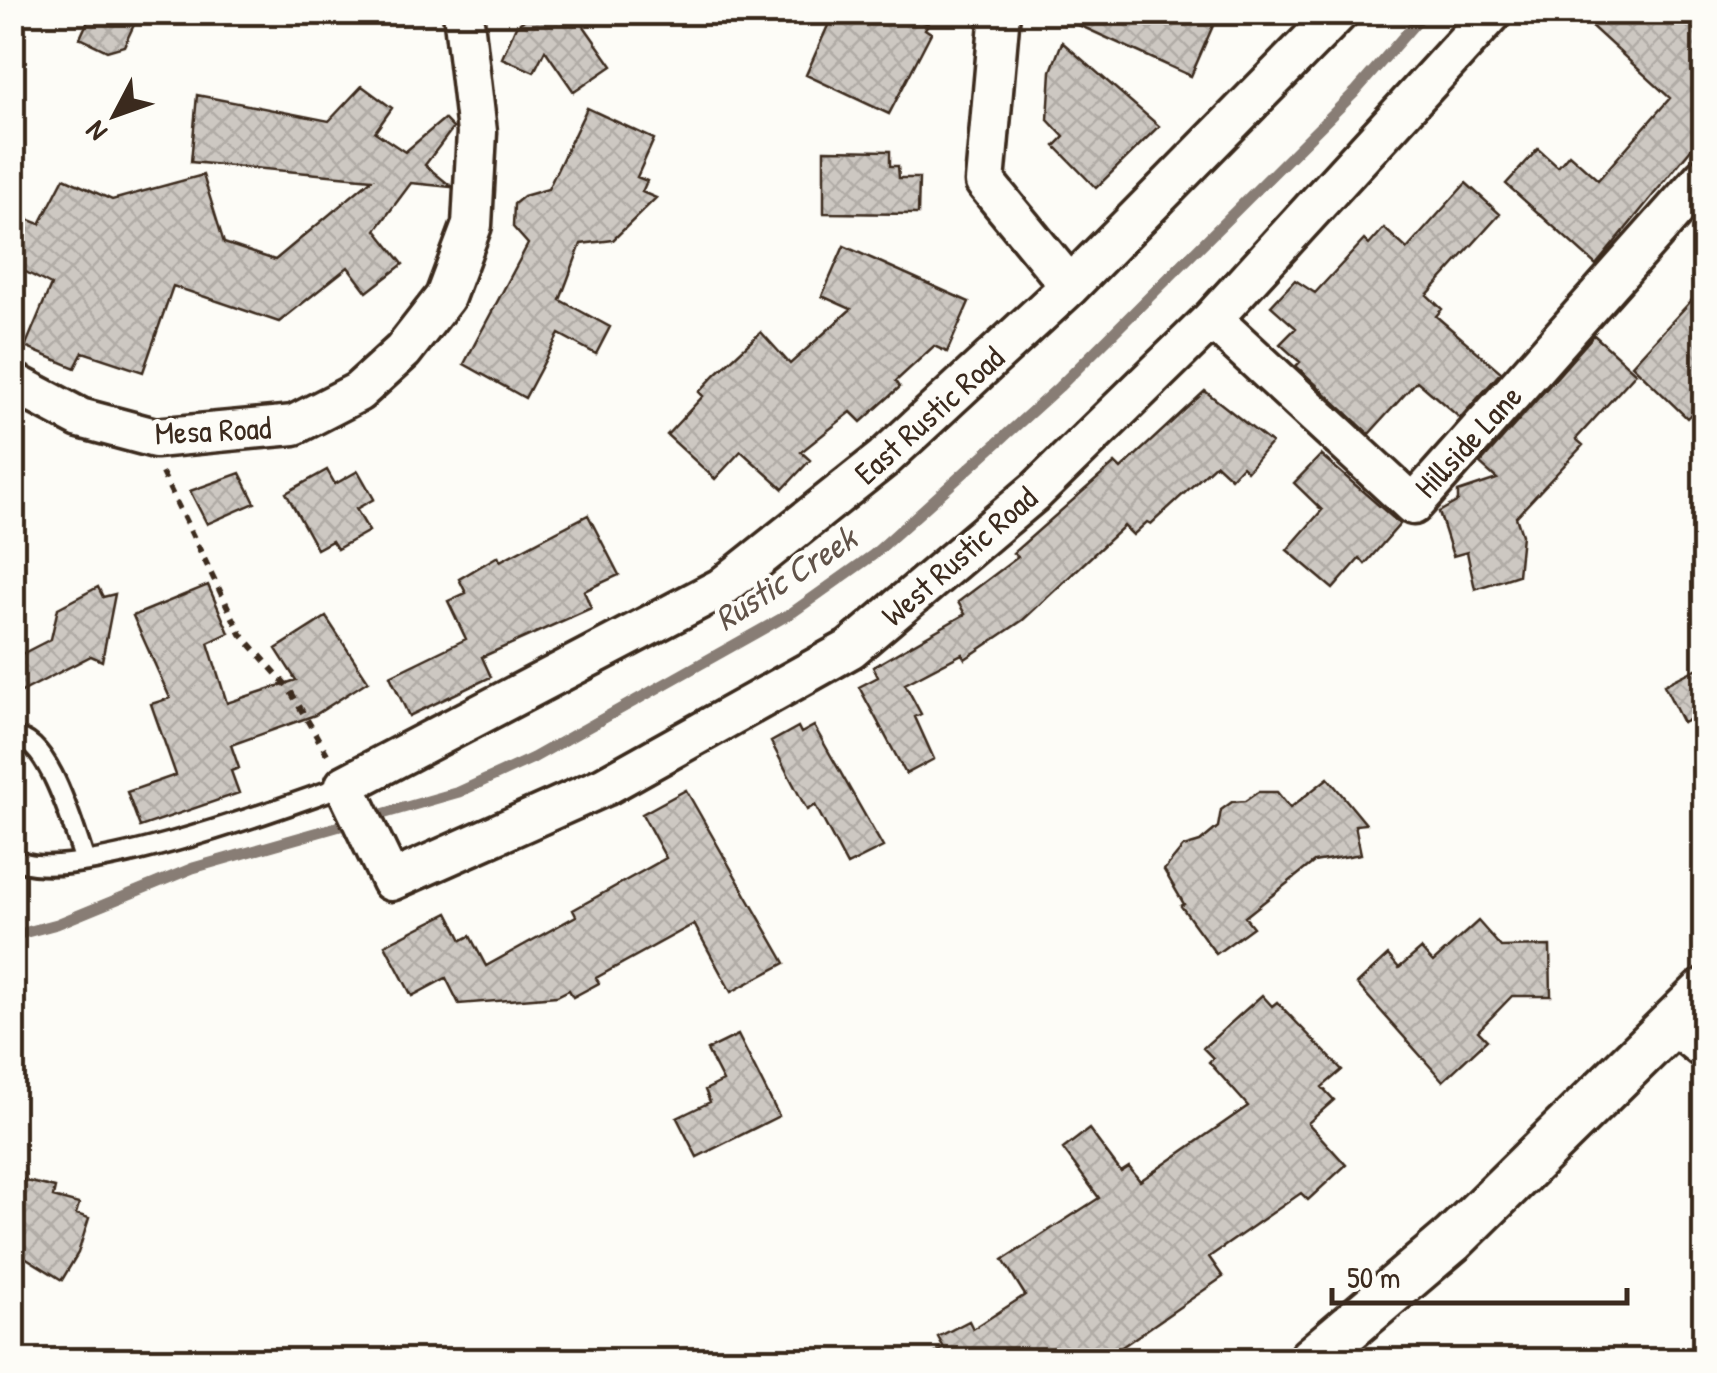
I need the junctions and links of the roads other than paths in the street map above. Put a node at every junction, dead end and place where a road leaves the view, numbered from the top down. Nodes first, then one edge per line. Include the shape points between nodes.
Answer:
1 (462, 12) edge
2 (1000, 12) edge
3 (1339, 12) edge
4 (1494, 12) edge
5 (1704, 177) edge
6 (1070, 286) junction
7 (1212, 319) junction
8 (12, 382) edge
9 (12, 739) edge
10 (359, 813) junction
11 (12, 856) edge
12 (85, 861) junction
13 (1704, 992) edge
14 (1689, 1037) edge
15 (1311, 1360) edge

1 - 8 street, Mesa Road via 478,132 472,225 445,297 403,351 358,392 294,425 144,435 80,418
2 - 6 street via 984,182
3 - 6 street, East Rustic Road
4 - 7 street, West Rustic Road
5 - 7 street, Hillside Lane via 1413,506
6 - 10 street, East Rustic Road via 884,458 721,588
7 - 10 street, West Rustic Road via 1036,491 850,649 605,786 392,881
9 - 12 lane via 35,744
10 - 12 lane
11 - 12 lane via 34,868
13 - 14 street
14 - 15 street

